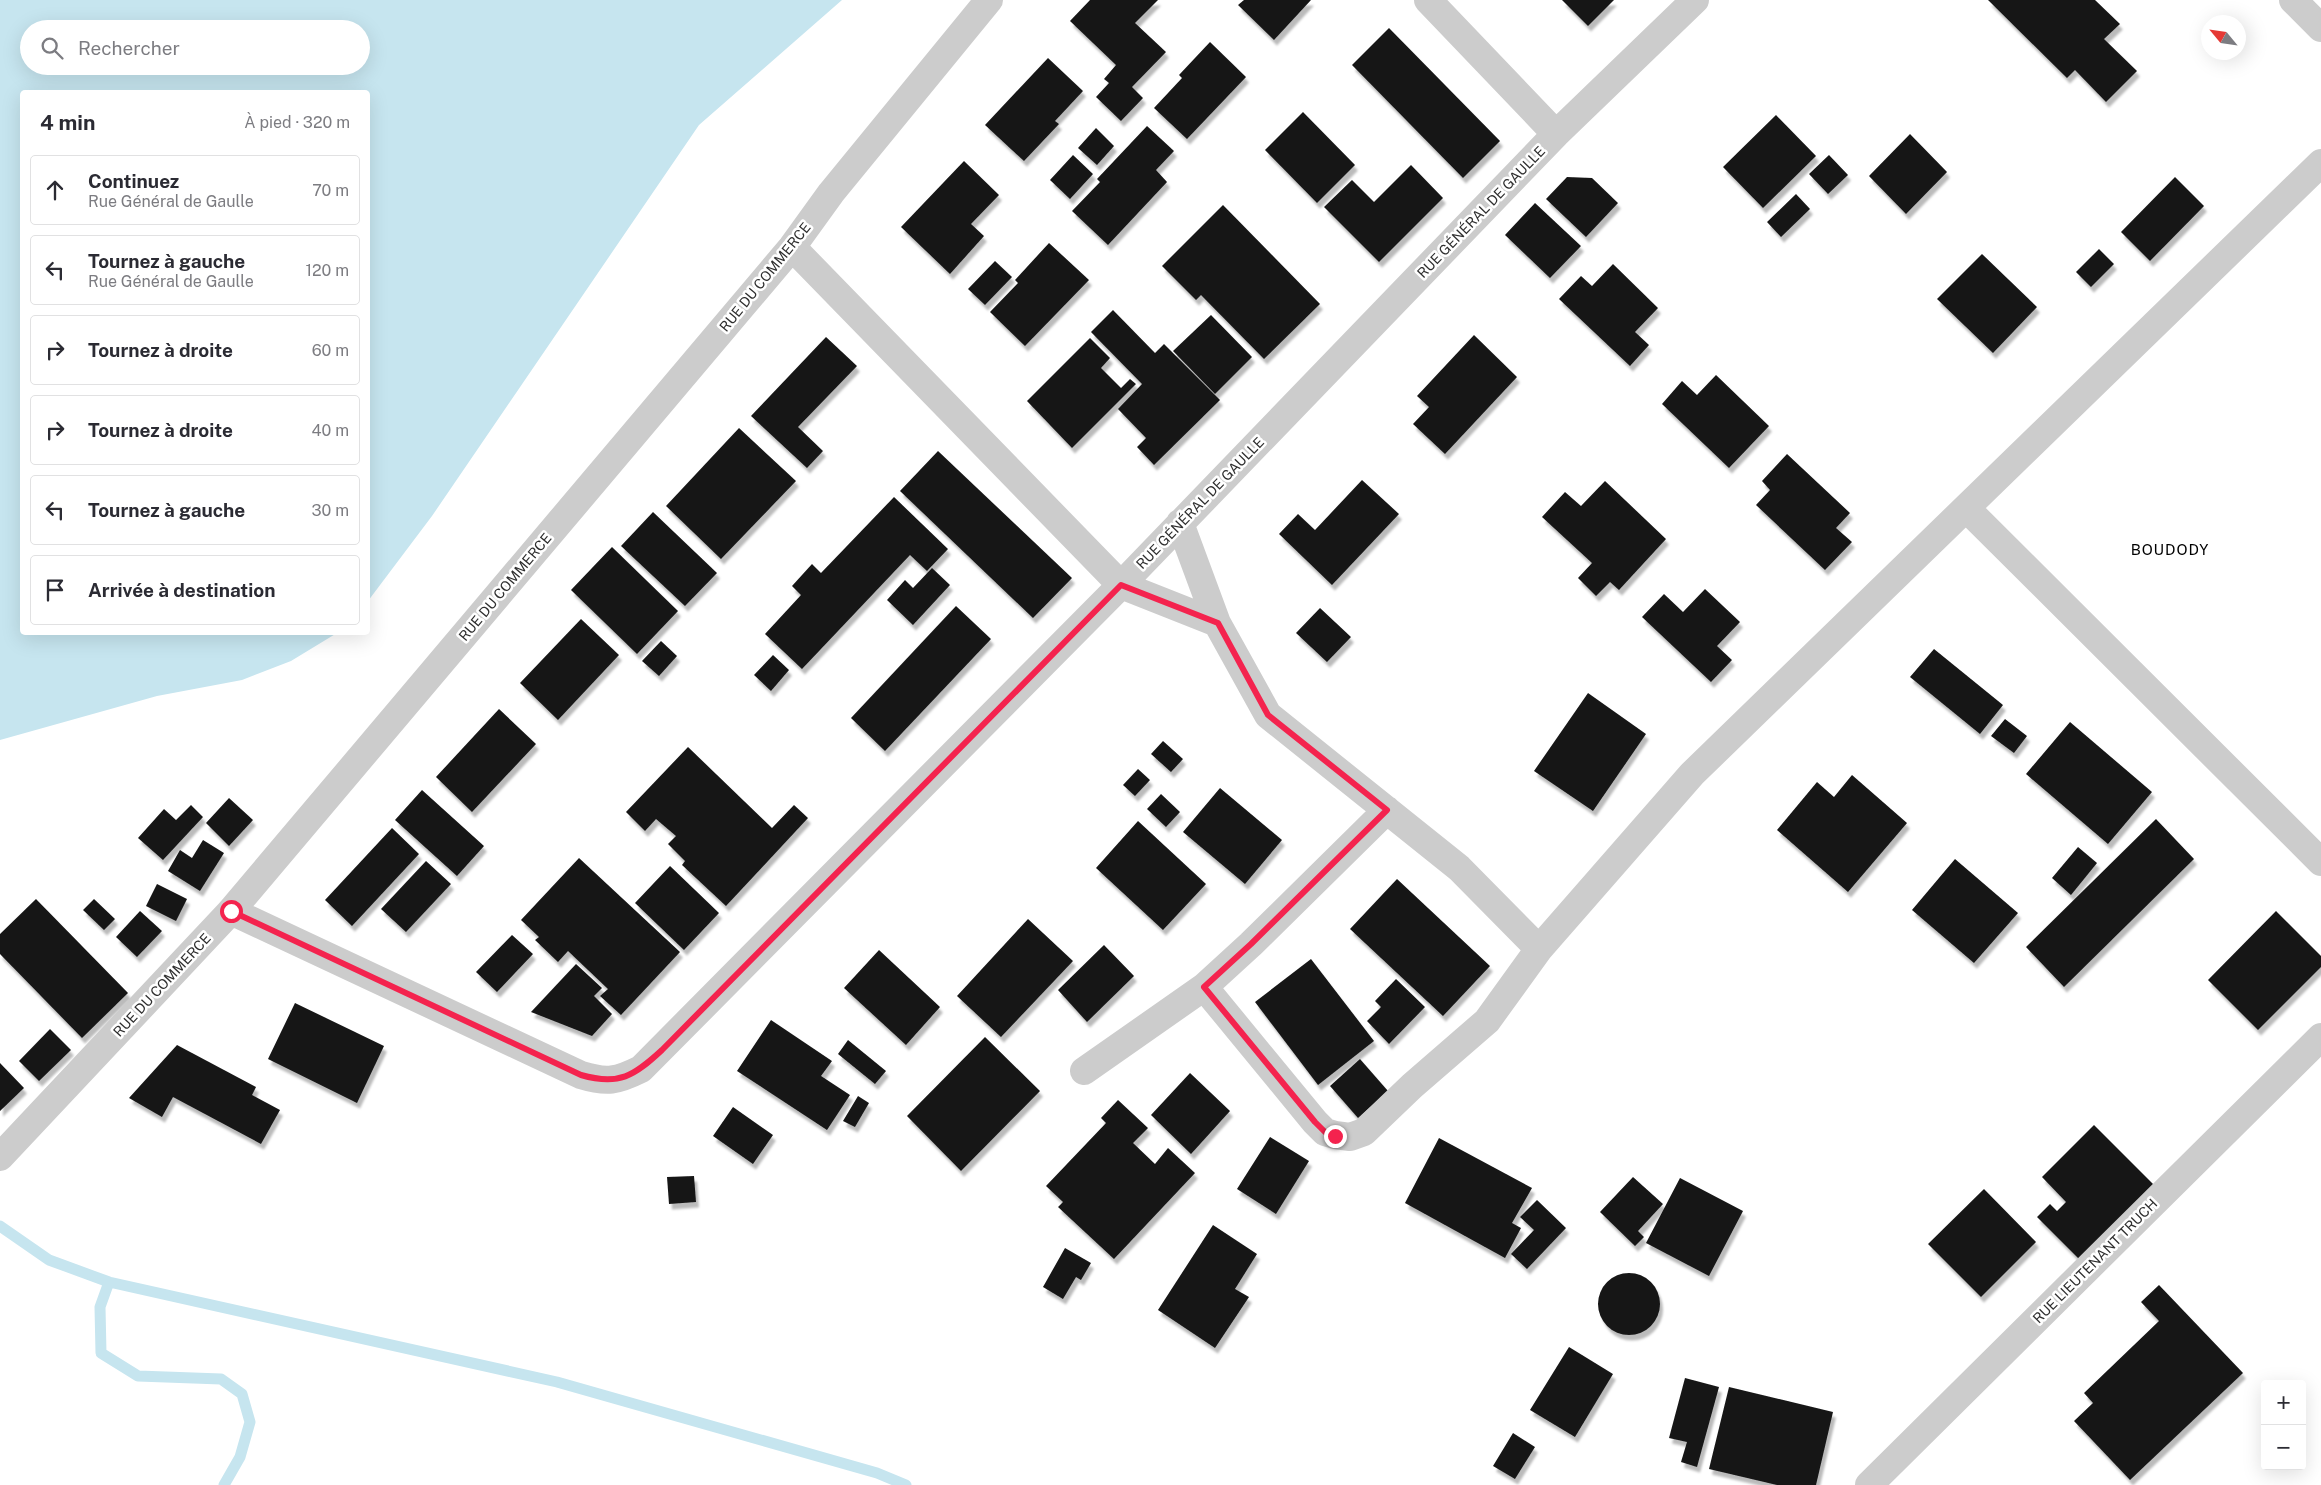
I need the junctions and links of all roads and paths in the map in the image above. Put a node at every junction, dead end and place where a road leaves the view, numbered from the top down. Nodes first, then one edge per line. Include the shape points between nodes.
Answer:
1 (989, 0) edge
2 (1428, 0) edge
3 (1695, 0) edge
4 (2294, 0) edge
5 (2321, 28) edge
6 (1556, 134) junction
7 (2321, 163) edge
8 (792, 246) junction
9 (1966, 508) junction
10 (1180, 523) junction
11 (1121, 585) junction
12 (1218, 623) junction
13 (1387, 810) junction
14 (2321, 862) edge
15 (231, 911) junction
16 (1539, 949) junction
17 (1204, 987) junction
18 (2321, 1037) edge
19 (1084, 1071) dead end
20 (0, 1157) edge
21 (1869, 1485) edge

1 - 8 street, RUE DU COMMERCE
2 - 6 street
3 - 6 street, RUE GÉNÉRAL DE GAULLE
4 - 5 street
6 - 10 street, RUE GÉNÉRAL DE GAULLE
7 - 9 street
8 - 11 street
8 - 15 street, RUE DU COMMERCE
9 - 14 street
9 - 16 street via 1692,774
10 - 11 street, RUE GÉNÉRAL DE GAULLE
10 - 12 street
11 - 12 street
11 - 15 street, RUE GÉNÉRAL DE GAULLE via 662,1050 641,1069 619,1080 599,1080 581,1075
12 - 13 street via 1268,715
13 - 16 street via 1459,868
13 - 17 street
15 - 20 street, RUE DU COMMERCE
16 - 17 street via 1487,1021 1364,1132 1350,1137 1325,1132 1315,1122
17 - 19 street
18 - 21 street, RUE LIEUTENANT TRUCH

